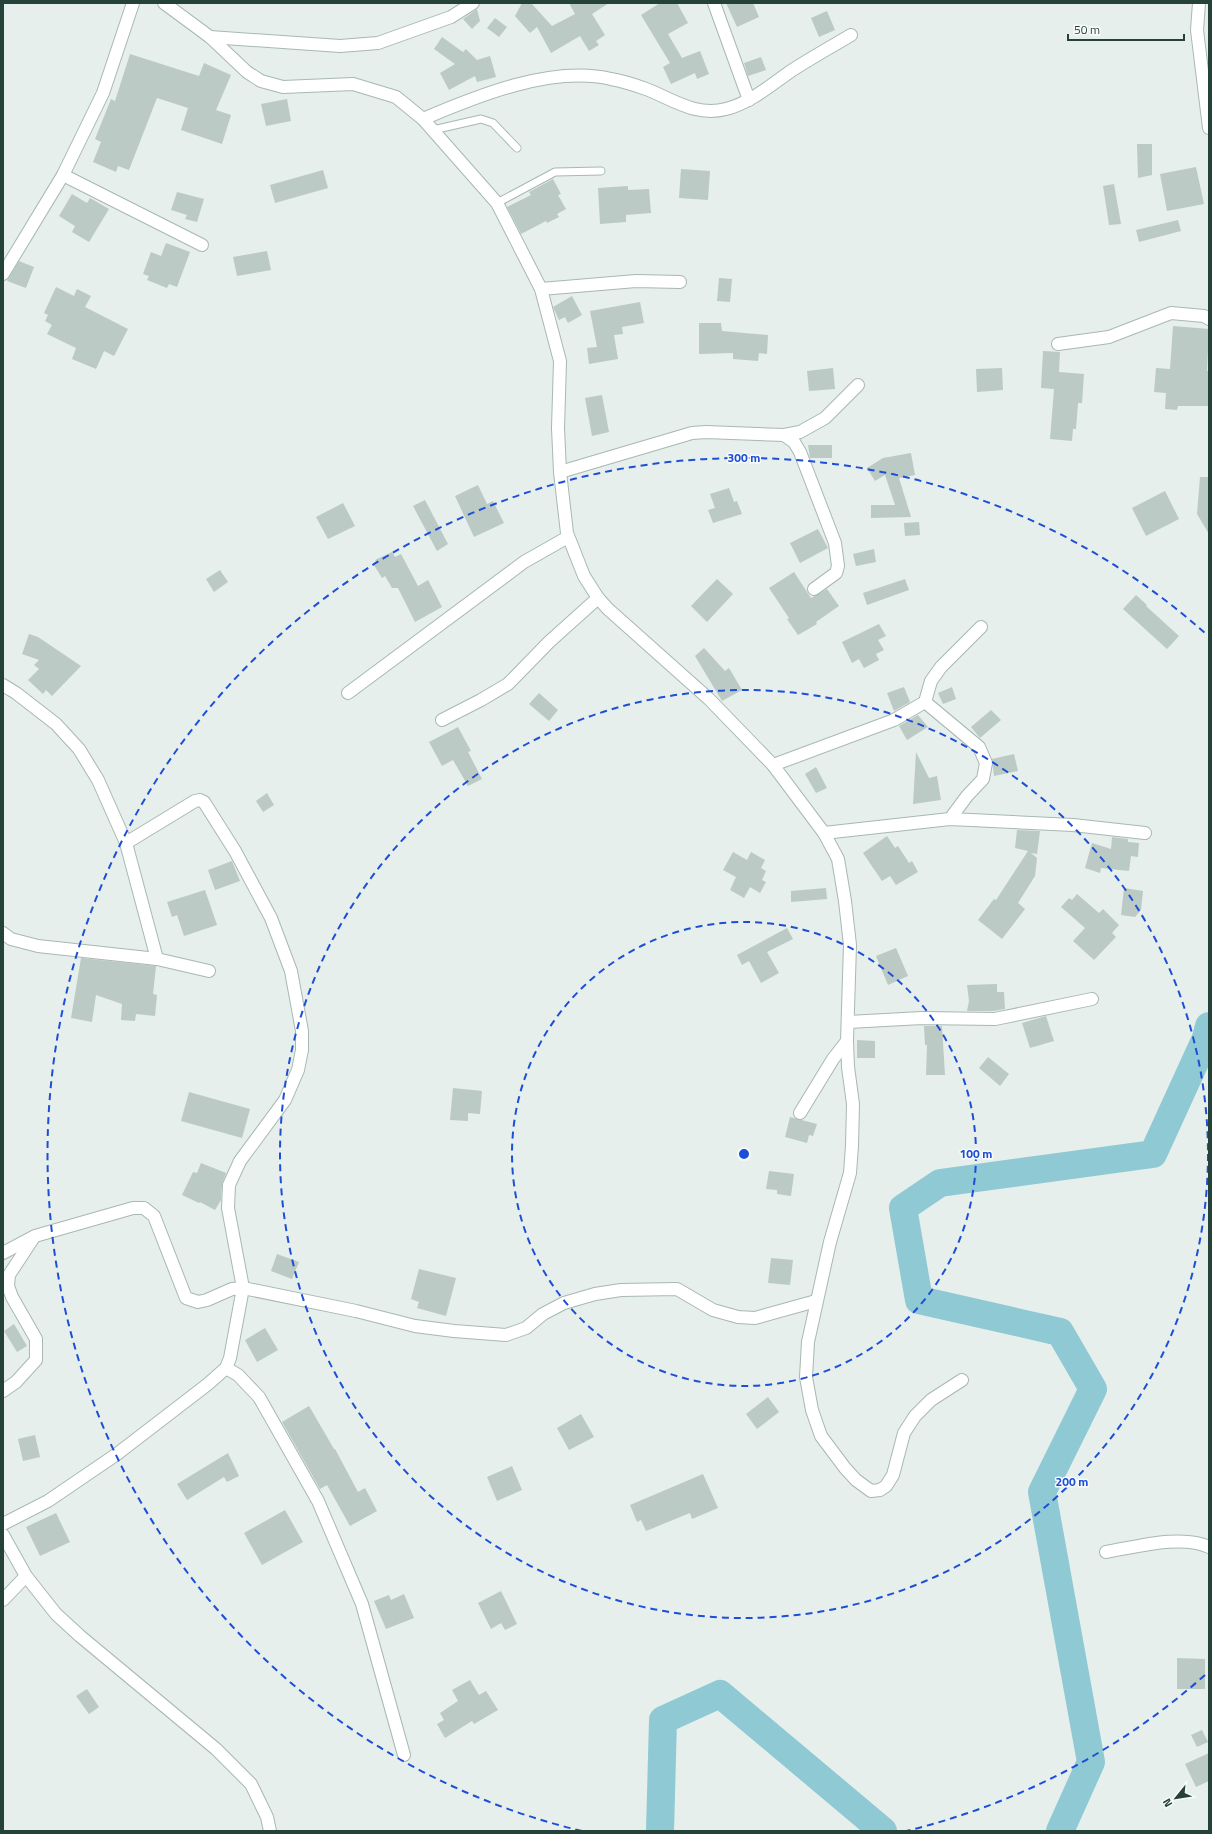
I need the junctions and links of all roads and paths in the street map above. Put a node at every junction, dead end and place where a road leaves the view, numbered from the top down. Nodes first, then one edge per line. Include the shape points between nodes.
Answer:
1 (133, 3) edge
2 (164, 3) edge
3 (473, 3) edge
4 (714, 3) edge
5 (1199, 3) edge
6 (851, 35) dead end
7 (210, 37) junction
8 (749, 100) junction
9 (423, 119) junction
10 (1209, 128) edge
11 (433, 130) junction
12 (517, 148) dead end
13 (601, 172) dead end
14 (63, 175) junction
15 (497, 203) junction
16 (202, 245) dead end
17 (3, 274) edge
18 (680, 282) dead end
19 (540, 289) junction
20 (1209, 319) edge
21 (1058, 344) dead end
22 (858, 385) dead end
23 (784, 435) junction
24 (560, 472) junction
25 (568, 537) junction
26 (814, 589) dead end
27 (598, 598) junction
28 (981, 627) dead end
29 (3, 685) edge
30 (348, 693) dead end
31 (925, 702) junction
32 (442, 720) dead end
33 (773, 765) junction
34 (950, 819) junction
35 (824, 833) junction
36 (1145, 833) dead end
37 (126, 843) junction
38 (6, 939) edge
39 (156, 959) junction
40 (209, 971) dead end
41 (1092, 1000) dead end
42 (848, 1022) junction
43 (847, 1041) junction
44 (800, 1113) dead end
45 (35, 1236) junction
46 (3, 1253) edge
47 (243, 1288) junction
48 (816, 1301) junction
49 (226, 1368) junction
50 (962, 1380) dead end
51 (3, 1390) edge
52 (3, 1524) edge
53 (3, 1535) edge
54 (1209, 1547) edge
55 (1106, 1552) dead end
56 (26, 1576) junction
57 (3, 1600) edge
58 (404, 1756) dead end
59 (270, 1831) edge

1 - 14 street via 103,93
2 - 7 street
3 - 7 street via 451,17 378,43 340,46
4 - 8 street
5 - 10 street via 1196,30
6 - 8 street
7 - 9 street via 247,72 261,81 283,87 353,84 396,97
8 - 9 street via 726,110 704,111 681,106 645,89 610,78 577,75 544,78 470,98
9 - 11 street
11 - 12 lane via 481,119 493,123
11 - 15 street
13 - 15 lane via 555,172
14 - 16 street
14 - 17 street
15 - 19 street
18 - 19 street via 636,281
19 - 24 street via 560,361
20 - 21 street via 1204,316 1171,313 1109,337
22 - 23 street via 825,418 800,432
23 - 24 street via 692,433
23 - 26 street via 794,442 800,452 835,543 838,566 836,573
24 - 25 street
25 - 27 street via 584,576
25 - 30 street via 524,562
27 - 32 street via 549,642 508,684
27 - 33 street via 709,699
28 - 31 street via 941,667 931,681
29 - 37 street via 56,724 79,749 98,780
31 - 33 street via 894,720
31 - 34 street via 979,747 986,763 983,779
33 - 35 street
34 - 35 street
34 - 36 street via 1073,825
35 - 42 street via 838,859 846,902 850,945
37 - 39 street
37 - 47 street via 195,801 204,802 271,918 291,971 302,1031 298,1070 286,1100 240,1161 229,1186 228,1208
38 - 39 street via 38,946
39 - 40 street
41 - 42 street via 995,1019 922,1018
42 - 43 street
43 - 44 street
43 - 48 street via 853,1104 850,1173
45 - 46 street
45 - 47 street via 133,1208 144,1208 154,1216 186,1298 198,1302 232,1289
45 - 51 street via 9,1275 8,1286 36,1339 36,1360 16,1382
47 - 48 street via 415,1326 506,1335 526,1328 543,1314 564,1303 621,1290 677,1289 713,1310 738,1317 755,1318
47 - 49 street
48 - 50 street via 808,1342 806,1376 812,1410 822,1436 832,1452 856,1480 871,1491 886,1486 893,1475 904,1433 915,1416 931,1400
49 - 52 street via 117,1454 48,1501
49 - 58 street via 238,1375 259,1397 318,1501 362,1604
53 - 56 street
54 - 55 street via 1193,1541
56 - 57 street
56 - 59 street via 56,1614 216,1749 250,1784 267,1817

